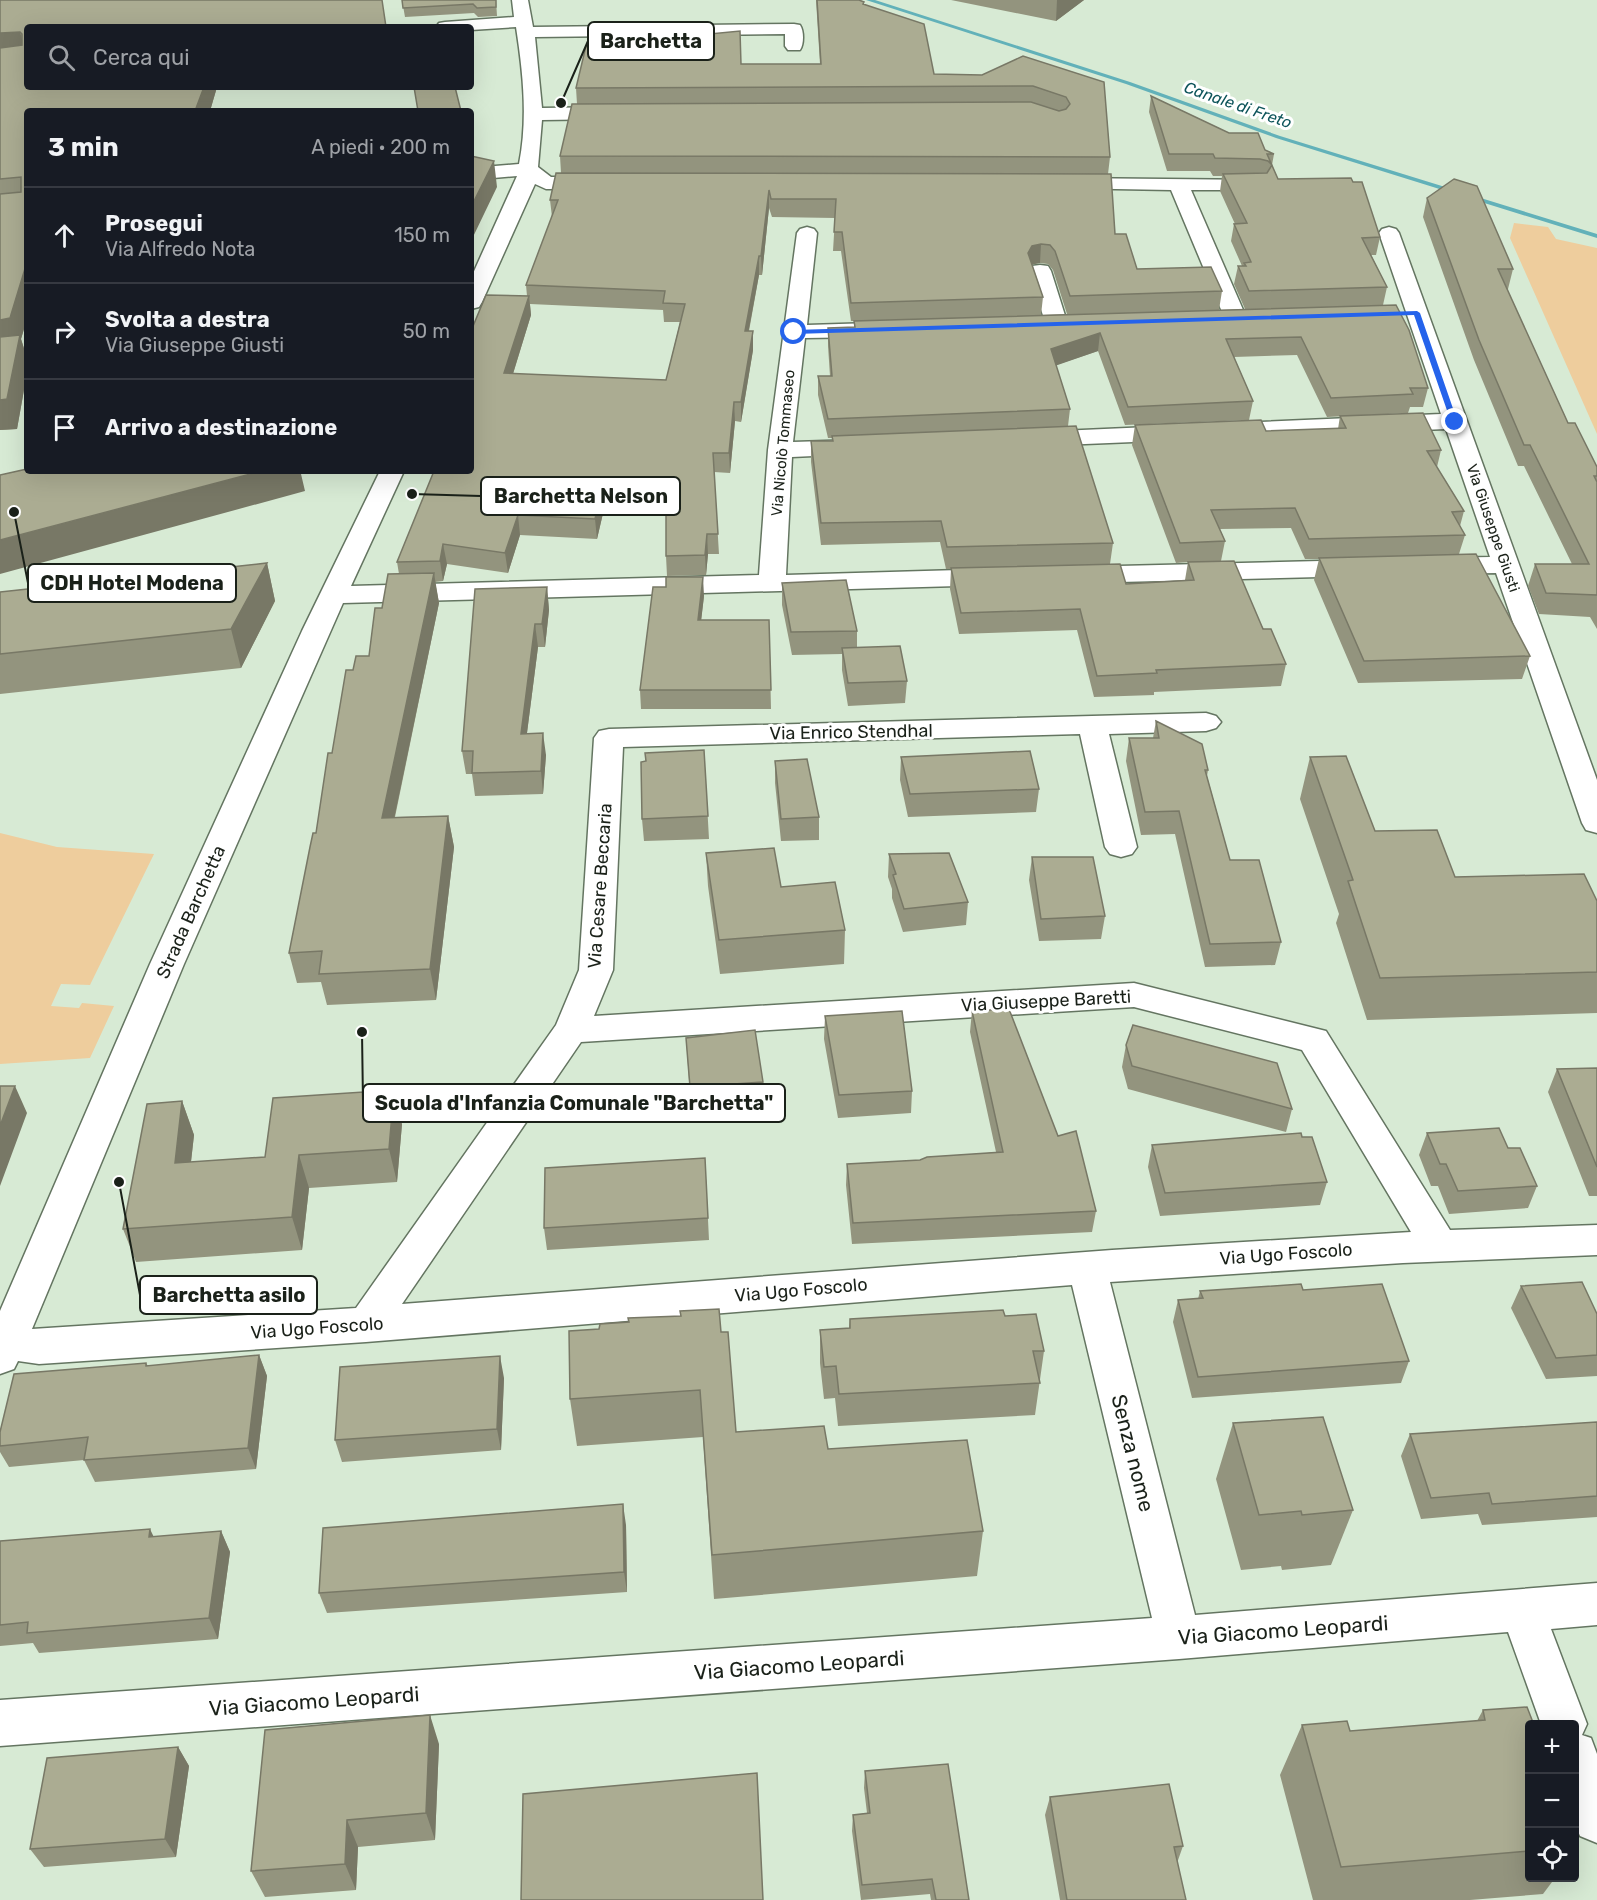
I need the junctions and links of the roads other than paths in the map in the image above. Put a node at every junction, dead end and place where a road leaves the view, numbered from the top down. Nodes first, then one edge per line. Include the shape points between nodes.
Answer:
1 (520, 0) edge
2 (525, 26) junction
3 (474, 27) edge
4 (794, 46) dead end
5 (631, 113) edge
6 (535, 114) junction
7 (529, 169) junction
8 (474, 174) edge
9 (617, 183) edge
10 (1047, 183) edge
11 (1178, 184) junction
12 (1257, 184) edge
13 (807, 233) dead end
14 (1389, 233) dead end
15 (481, 258) edge
16 (1040, 271) dead end
17 (474, 289) edge
18 (1259, 318) edge
19 (1236, 319) junction
20 (1212, 320) edge
21 (1081, 324) edge
22 (1057, 325) junction
23 (1033, 326) edge
24 (890, 330) edge
25 (794, 332) junction
26 (1455, 422) junction
27 (1017, 440) edge
28 (875, 446) edge
29 (780, 450) junction
30 (391, 474) edge
31 (1506, 565) junction
32 (1056, 576) edge
33 (1020, 577) edge
34 (772, 583) junction
35 (333, 595) junction
36 (1206, 722) dead end
37 (1093, 726) junction
38 (609, 738) joint
39 (1597, 823) edge
40 (1120, 847) dead end
41 (572, 1030) junction
42 (1597, 1240) edge
43 (1438, 1244) junction
44 (1087, 1268) junction
45 (366, 1325) junction
46 (3, 1350) edge
47 (1597, 1604) edge
48 (1522, 1609) junction
49 (1179, 1638) junction
50 (1562, 1720) edge
51 (0, 1723) edge
52 (1579, 1767) edge
53 (1597, 1819) edge

1 - 2 street
2 - 3 street
2 - 4 street via 794,29
2 - 6 street
5 - 6 street
6 - 7 street
7 - 8 street
7 - 9 street via 546,183
7 - 15 street via 526,181
10 - 11 street
11 - 12 street
11 - 19 street
13 - 25 street, Via Nicolò Tommaseo
14 - 26 street, Via Giuseppe Giusti via 1405,313
15 - 17 street
16 - 22 street
18 - 19 street
19 - 20 street
21 - 22 street
22 - 23 street
24 - 25 street
25 - 29 street, Via Nicolò Tommaseo
26 - 27 street
26 - 31 street, Via Giuseppe Giusti
28 - 29 street
29 - 34 street, Via Nicolò Tommaseo
30 - 35 street, Strada Barchetta
31 - 32 street
31 - 39 street, Via Giuseppe Giusti
33 - 34 street
34 - 35 street
35 - 46 street, Strada Barchetta via 147,1011
36 - 37 street, Via Enrico Stendhal
37 - 38 street, Via Enrico Stendhal
37 - 40 street
38 - 41 street, Via Cesare Beccaria via 597,970
41 - 43 street, Via Giuseppe Baretti via 1134,995 1314,1040
41 - 45 street, Via Cesare Beccaria
42 - 43 street, Via Ugo Foscolo
43 - 44 street, Via Ugo Foscolo
44 - 45 street, Via Ugo Foscolo
44 - 49 street, Senza nome
45 - 46 street, Via Ugo Foscolo
47 - 48 street, Via Giacomo Leopardi
48 - 49 street, Via Giacomo Leopardi
48 - 50 street
49 - 51 street, Via Giacomo Leopardi
52 - 53 street

